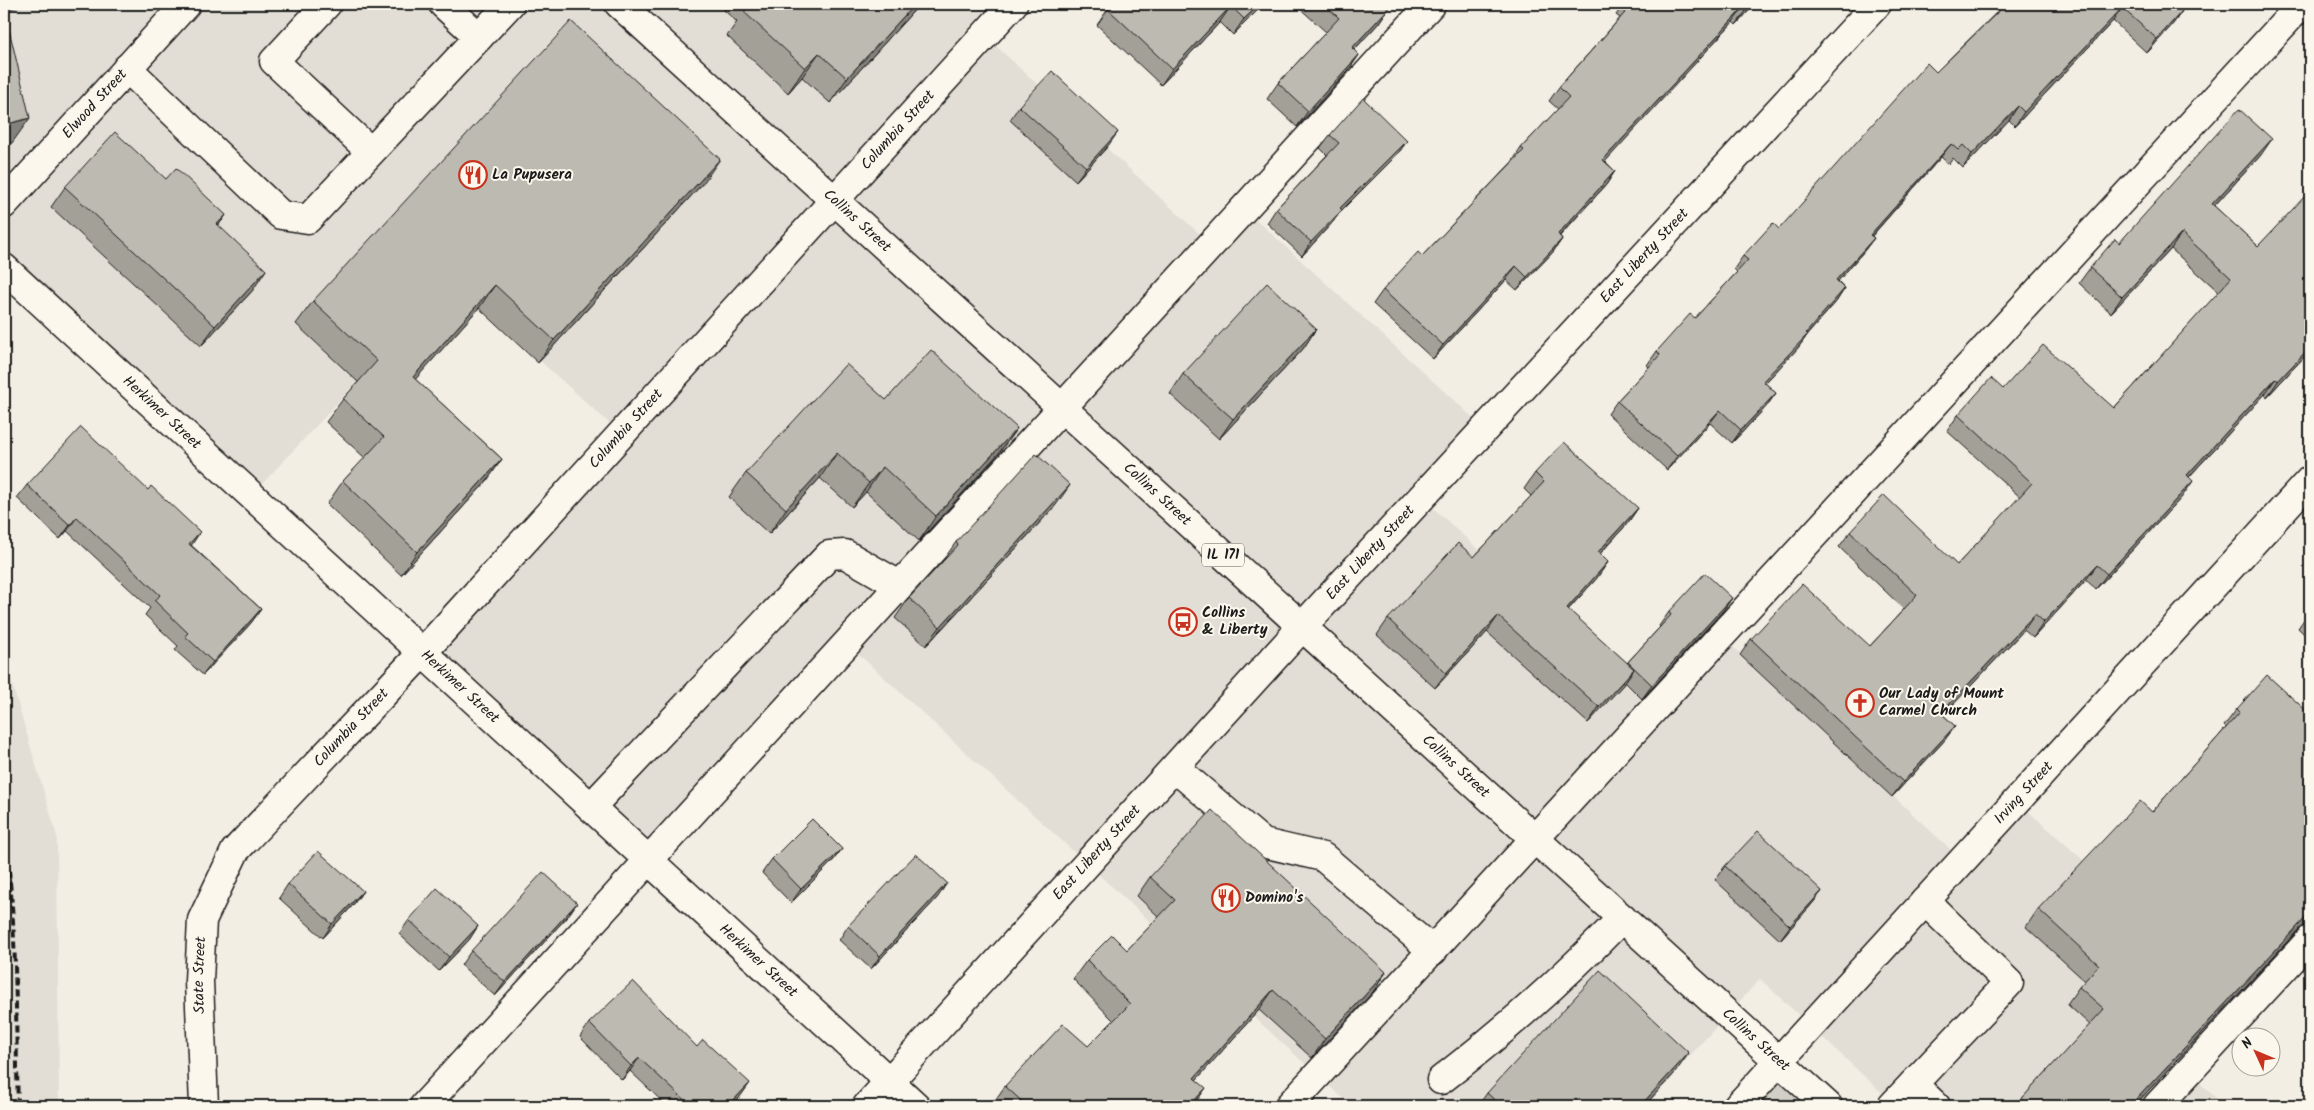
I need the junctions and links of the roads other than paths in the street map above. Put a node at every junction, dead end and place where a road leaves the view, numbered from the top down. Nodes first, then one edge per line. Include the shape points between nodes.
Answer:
1 (186, 4) edge
2 (327, 4) edge
3 (444, 4) edge
4 (510, 4) edge
5 (619, 4) edge
6 (1431, 4) edge
7 (1877, 4) edge
8 (2302, 4) edge
9 (1006, 6) edge
10 (479, 36) junction
11 (127, 68) junction
12 (370, 151) junction
13 (833, 200) junction
14 (4, 204) edge
15 (4, 268) edge
16 (1061, 407) junction
17 (2310, 480) edge
18 (899, 585) junction
19 (1302, 627) junction
20 (423, 652) junction
21 (1175, 768) junction
22 (591, 807) junction
23 (1536, 840) junction
24 (235, 851) joint
25 (648, 860) junction
26 (1925, 901) junction
27 (1622, 918) junction
28 (2310, 940) edge
29 (1434, 951) junction
30 (1779, 1062) junction
31 (1441, 1080) dead end
32 (889, 1082) junction
33 (1913, 1084) junction
34 (2163, 1104) edge
35 (204, 1106) edge
36 (424, 1106) edge
37 (867, 1106) edge
38 (916, 1106) edge
39 (1289, 1106) edge
40 (1738, 1106) edge
41 (1828, 1106) edge
42 (1892, 1106) edge
43 (1936, 1106) edge

1 - 11 street, Elwood Street
2 - 12 street via 274,61
3 - 10 street
4 - 10 street
5 - 13 street, Collins Street / IL 171
6 - 16 street
7 - 19 street, East Liberty Street
8 - 23 street
9 - 13 street, Columbia Street
10 - 12 street
11 - 12 street via 281,215 308,219
11 - 14 street, Elwood Street
13 - 16 street, Collins Street / IL 171
13 - 20 street, Columbia Street
15 - 20 street, Herkimer Street
16 - 18 street
16 - 19 street, Collins Street / IL 171
17 - 26 street, Irving Street
18 - 22 street via 845,554 829,554
18 - 25 street
19 - 21 street, East Liberty Street
19 - 23 street, Collins Street / IL 171
20 - 22 street, Herkimer Street
20 - 24 street, Columbia Street
21 - 29 street via 1264,843 1323,857
21 - 32 street, East Liberty Street
22 - 25 street, Herkimer Street
23 - 27 street, Collins Street / IL 171
23 - 29 street
24 - 35 street, State Street via 202,920 199,982
25 - 32 street, Herkimer Street
25 - 36 street
26 - 30 street, Irving Street
26 - 33 street via 2009,983
27 - 30 street, Collins Street / IL 171
27 - 31 street via 1569,973 1491,1042
28 - 34 street
29 - 39 street
30 - 40 street, Irving Street
30 - 41 street, Collins Street / IL 171
32 - 37 street, East Liberty Street
32 - 38 street, Herkimer Street
33 - 42 street
33 - 43 street

